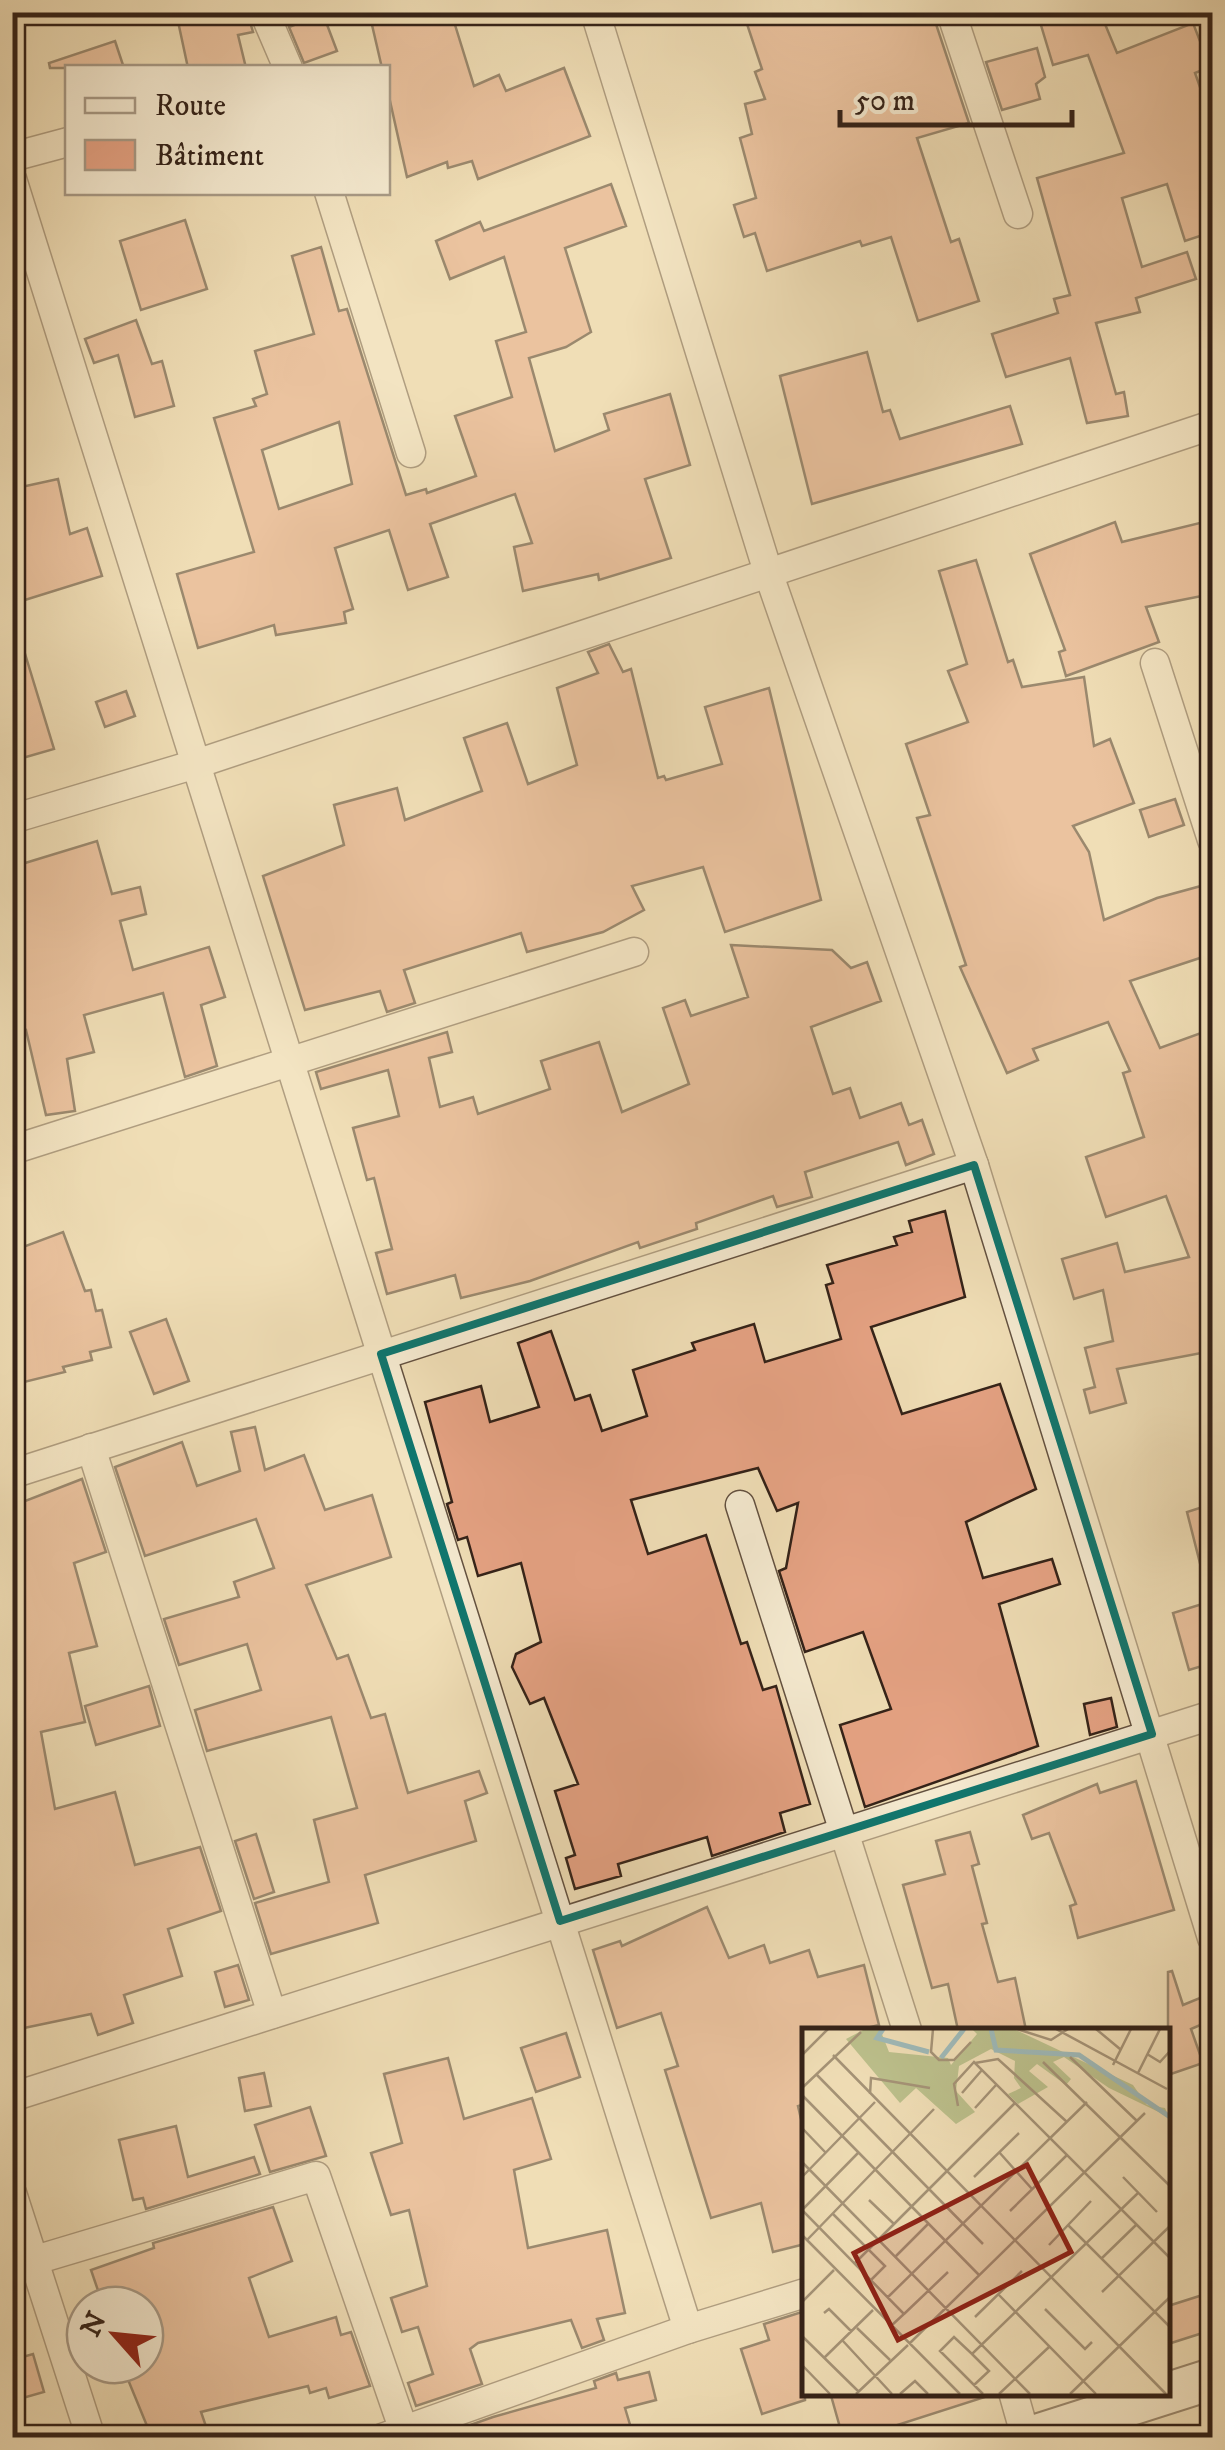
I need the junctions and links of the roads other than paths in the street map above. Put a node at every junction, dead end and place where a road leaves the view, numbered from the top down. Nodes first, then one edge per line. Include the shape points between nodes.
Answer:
1 (264, 12) edge
2 (595, 12) edge
3 (951, 12) edge
4 (287, 65) edge
5 (65, 143) edge
6 (12, 158) edge
7 (12, 178) edge
8 (330, 195) edge
9 (1018, 214) dead end
10 (1212, 425) edge
11 (411, 454) dead end
12 (768, 572) junction
13 (1155, 663) dead end
14 (196, 764) junction
15 (12, 820) edge
16 (1212, 840) edge
17 (634, 952) dead end
18 (290, 1063) junction
19 (12, 1150) edge
20 (974, 1165) junction
21 (381, 1354) junction
22 (91, 1448) junction
23 (12, 1474) edge
24 (740, 1505) dead end
25 (1212, 1715) edge
26 (1152, 1734) junction
27 (846, 1830) junction
28 (560, 1922) junction
29 (1212, 1938) edge
30 (272, 2014) junction
31 (906, 2028) edge
32 (12, 2097) edge
33 (12, 2193) edge
34 (23, 2263) edge
35 (802, 2294) edge
36 (688, 2328) junction
37 (1212, 2379) edge
38 (1170, 2392) edge
39 (1013, 2395) edge
40 (1162, 2395) edge
41 (1212, 2407) edge
42 (393, 2434) edge
43 (91, 2438) edge
44 (1026, 2438) edge
45 (1119, 2438) edge

1 - 4 street
2 - 12 street
3 - 9 street
5 - 6 street
7 - 14 street
8 - 11 street
10 - 12 street
12 - 14 street
12 - 20 street
13 - 16 street
14 - 15 street
14 - 18 street
17 - 18 street
18 - 19 street
18 - 21 street
20 - 21 street
20 - 26 street
21 - 22 street
21 - 28 street
22 - 23 street
22 - 30 street
24 - 27 street
25 - 26 street
26 - 27 street
26 - 29 street
27 - 28 street
27 - 31 street
28 - 30 street
28 - 36 street
30 - 32 street
33 - 34 street
34 - 42 street via 316,2176
34 - 43 street
35 - 36 street
36 - 42 street
37 - 38 main road
39 - 44 street
40 - 44 main road
41 - 45 main road

